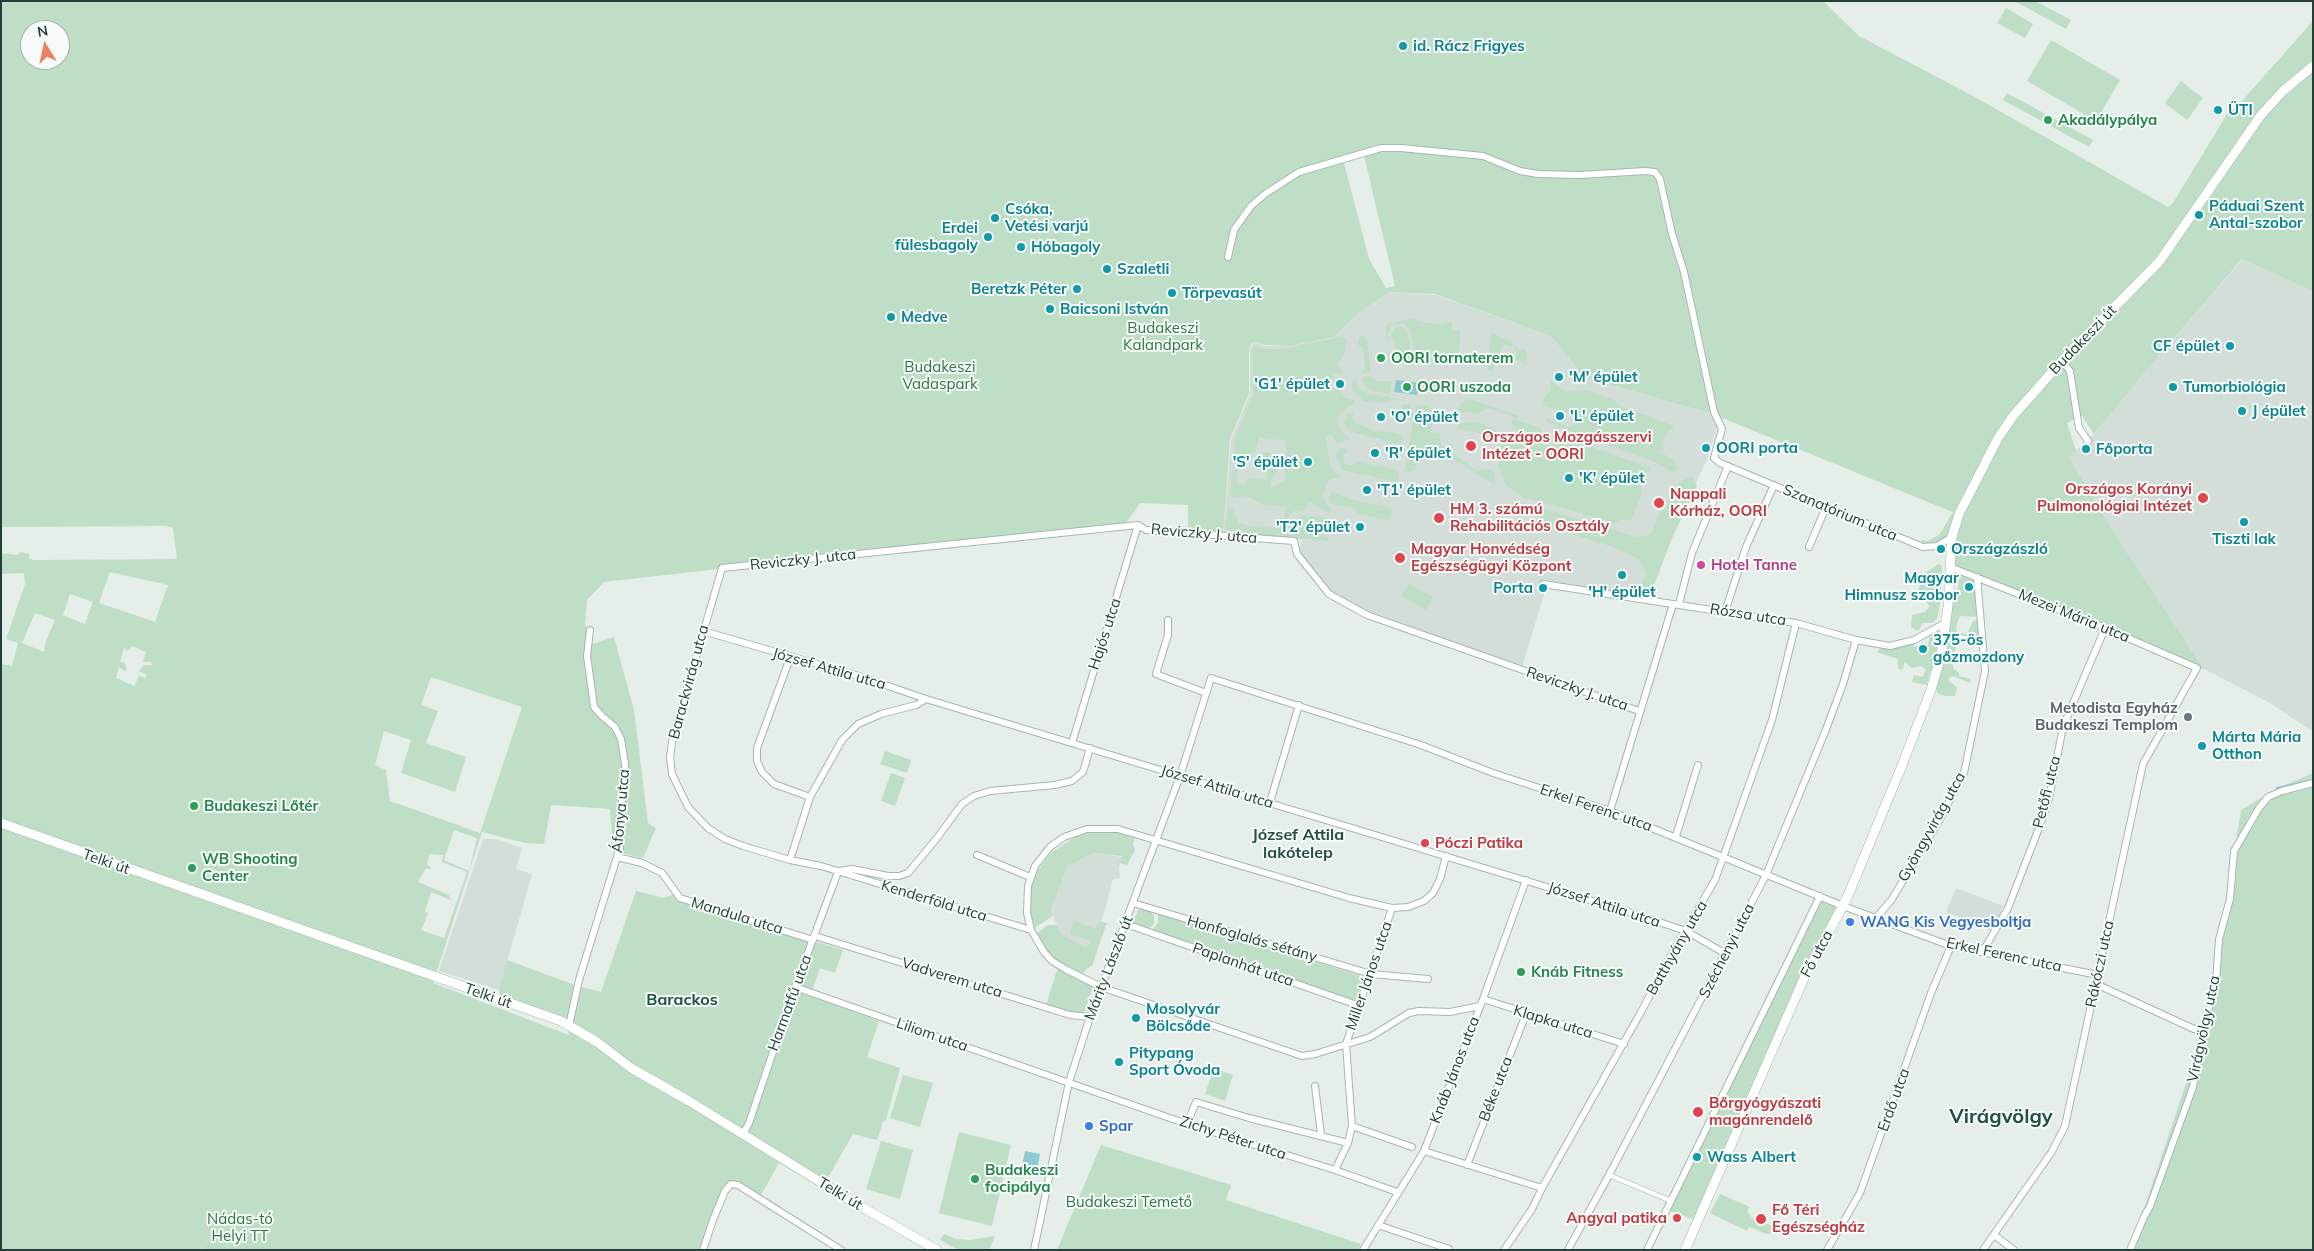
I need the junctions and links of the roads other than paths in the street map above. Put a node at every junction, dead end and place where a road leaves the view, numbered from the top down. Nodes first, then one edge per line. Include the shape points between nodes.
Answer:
1 (2313, 66) edge
2 (1228, 257) dead end
3 (2062, 361) junction
4 (2088, 441) dead end
5 (1728, 466) junction
6 (1774, 485) junction
7 (1826, 507) junction
8 (1138, 525) junction
9 (1952, 537) junction
10 (1809, 547) dead end
11 (1950, 567) junction
12 (722, 568) joint
13 (1977, 577) junction
14 (1543, 584) dead end
15 (1676, 604) junction
16 (1725, 612) junction
17 (1168, 620) dead end
18 (1947, 622) junction
19 (1796, 623) junction
20 (2105, 628) junction
21 (590, 630) dead end
22 (703, 631) junction
23 (1945, 635) junction
24 (1856, 640) junction
25 (1983, 641) junction
26 (1941, 656) joint
27 (790, 658) junction
28 (2197, 668) joint
29 (1206, 693) junction
30 (926, 699) junction
31 (1299, 705) junction
32 (1639, 711) junction
33 (1072, 743) junction
34 (1090, 748) junction
35 (1698, 765) dead end
36 (1180, 776) junction
37 (2313, 783) edge
38 (810, 797) junction
39 (1270, 802) junction
40 (1610, 811) junction
41 (1, 824) edge
42 (1676, 836) junction
43 (1157, 840) junction
44 (978, 855) dead end
45 (1446, 856) junction
46 (1722, 856) junction
47 (617, 857) junction
48 (790, 860) junction
49 (838, 872) junction
50 (1766, 875) junction
51 (1030, 877) junction
52 (1526, 880) junction
53 (1820, 896) junction
54 (1133, 904) junction
55 (1843, 906) junction
56 (1392, 908) junction
57 (1876, 918) junction
58 (1126, 924) junction
59 (1030, 930) junction
60 (1686, 931) junction
61 (814, 938) junction
62 (1951, 946) junction
63 (1981, 950) junction
64 (1726, 954) junction
65 (1371, 974) junction
66 (2098, 974) junction
67 (1428, 978) dead end
68 (2096, 984) junction
69 (1101, 986) junction
70 (795, 987) junction
71 (1482, 1002) junction
72 (1360, 1006) junction
73 (1467, 1010) junction
74 (1526, 1014) junction
75 (1476, 1015) junction
76 (1090, 1017) junction
77 (569, 1026) junction
78 (2194, 1029) dead end
79 (1346, 1044) junction
80 (1624, 1044) junction
81 (1069, 1082) junction
82 (1315, 1086) dead end
83 (1187, 1124) junction
84 (1352, 1126) junction
85 (743, 1134) junction
86 (1321, 1136) junction
87 (1348, 1143) junction
88 (1412, 1147) dead end
89 (1424, 1151) junction
90 (1467, 1165) junction
91 (1336, 1170) junction
92 (1609, 1175) junction
93 (1542, 1188) junction
94 (1397, 1192) junction
95 (1669, 1200) junction
96 (1378, 1225) junction
97 (1994, 1235) junction
98 (704, 1249) edge
99 (1448, 1249) edge
100 (841, 1250) edge
101 (937, 1250) edge
102 (1034, 1250) edge
103 (1363, 1250) edge
104 (1504, 1250) edge
105 (1568, 1250) edge
106 (1646, 1250) edge
107 (1685, 1250) edge
108 (1827, 1250) edge
109 (1983, 1250) edge
110 (2014, 1250) edge
111 (2130, 1250) edge

1 - 3 main road, Budakeszi út via 2261,115 2159,262
2 - 5 street via 1234,230 1251,206 1265,194 1300,172 1382,148 1483,156 1520,171 1538,174 1655,172 1660,179 1684,272 1714,412 1722,429 1714,458
3 - 4 street via 2070,371 2079,428
3 - 9 main road, Budakeszi út via 2012,416 1998,438 1959,514
5 - 6 street, Szanatórium utca
5 - 15 street via 1692,553
6 - 7 street, Szanatórium utca
6 - 16 street via 1746,547
7 - 9 street, Szanatórium utca via 1923,547 1937,546
7 - 10 street
8 - 12 street, Reviczky J. utca
8 - 32 street, Reviczky J. utca via 1146,530 1294,541 1297,554 1330,594 1367,615
8 - 33 street, Hajós utca
9 - 11 main road, Budakeszi út
11 - 13 street, Mezei Mária utca
11 - 18 main road, Budakeszi út
12 - 22 street, Barackvirág utca
13 - 20 street, Mezei Mária utca
13 - 25 street, Gyöngyvirág utca
14 - 15 street, Rózsa utca
15 - 16 street, Rózsa utca
15 - 32 street
16 - 19 street, Rózsa utca
17 - 29 street via 1168,635 1156,674
18 - 23 main road, Budakeszi út
18 - 24 street, Rózsa utca via 1919,638 1898,645
19 - 24 street, Rózsa utca
19 - 46 street, Batthyány utca via 1772,720
20 - 28 street, Mezei Mária utca
20 - 63 street, Petőfi utca via 2063,728 2049,798 2039,828 2008,908
21 - 47 street, Áfonya utca via 587,656 594,707 615,727 626,764
22 - 27 street, József Attila utca
22 - 48 street, Barackvirág utca via 673,736 672,774 688,808 708,828 725,839
23 - 25 street
23 - 26 main road, Budakeszi út
24 - 50 street, Széchenyi utca via 1825,732
25 - 57 street, Gyöngyvirág utca via 1985,671 1964,773 1892,899
26 - 55 main road, Fő utca via 1902,768
27 - 30 street, József Attila utca via 862,677
27 - 38 street via 757,748 757,761 762,772 774,784
28 - 66 street, Rákóczi utca via 2143,764
29 - 31 street, Erkel Ferenc utca via 1211,678
29 - 36 street, Márity László út
30 - 33 street, József Attila utca
30 - 38 street via 858,724 833,753
31 - 39 street
31 - 40 street, Erkel Ferenc utca
32 - 40 street
33 - 34 street, József Attila utca
34 - 36 street, József Attila utca
34 - 49 street via 1083,772 1072,781 990,791 962,804 908,873 894,876 852,869
35 - 42 street
36 - 39 street, József Attila utca
36 - 43 street, Márity László út
37 - 111 street, Virágvölgy utca via 2268,797 2234,850 2230,899 2218,939 2216,982 2197,1054 2193,1086 2150,1206
38 - 48 street
39 - 45 street, József Attila utca
40 - 42 street, Erkel Ferenc utca
41 - 77 main road, Telki út
42 - 46 street, Erkel Ferenc utca
43 - 51 street via 1118,829 1087,829 1064,837 1050,847
43 - 54 street, Márity László út
43 - 56 street
44 - 51 street
45 - 52 street, József Attila utca
45 - 56 street via 1433,893 1424,901 1408,907
46 - 50 street, Erkel Ferenc utca
46 - 60 street, Batthyány utca via 1715,880
47 - 61 street, Mandula utca via 642,863 662,873 680,898
47 - 77 street, Áfonya utca via 579,980
48 - 49 street, Barackvirág utca
49 - 59 street, Kenderföld utca
49 - 61 street, Harmatfű utca
50 - 53 street, Erkel Ferenc utca
50 - 64 street, Széchenyi utca
51 - 59 street via 1026,896
52 - 60 street, József Attila utca
52 - 71 street, Knáb János utca
53 - 55 street, Erkel Ferenc utca
53 - 95 street, Fő utca
54 - 58 street, Márity László út
54 - 65 street, Honfoglalás sétány
55 - 57 street, Erkel Ferenc utca
55 - 107 main road, Fő utca via 1805,976
56 - 65 street, Miller János utca
57 - 62 street, Erkel Ferenc utca
58 - 69 street, Márity László út
58 - 72 street, Paplanhát utca
59 - 69 street via 1052,961
60 - 64 street, József Attila utca
60 - 80 street, Batthyány utca
61 - 70 street, Harmatfű utca
61 - 76 street, Vadverem utca via 1070,1015
62 - 63 street, Erkel Ferenc utca
62 - 108 street, Erdő utca via 1931,993 1860,1193
63 - 66 street, Erkel Ferenc utca via 2031,963
64 - 92 street, Széchenyi utca
65 - 67 street, Honfoglalás sétány
65 - 72 street, Miller János utca
66 - 68 street, Rákóczi utca
68 - 78 street
68 - 97 street, Rákóczi utca via 2065,1126 2051,1153
69 - 76 street, Márity László út
69 - 79 street via 1302,1056
70 - 81 street, Liliom utca
70 - 85 street, Harmatfű utca
71 - 73 street
71 - 74 street, Klapka utca
71 - 75 street, Knáb János utca
72 - 79 street, Miller János utca
73 - 75 street
73 - 79 street via 1408,1013 1370,1037
74 - 80 street, Klapka utca
74 - 90 street, Béke utca
75 - 89 street, Knáb János utca
76 - 81 street, Márity László út
77 - 85 main road, Telki út via 631,1068
79 - 84 street
80 - 93 street, Batthyány utca
81 - 83 street, Zichy Péter utca
81 - 102 street, Márity László út
82 - 86 street
83 - 86 street via 1196,1102
83 - 91 street, Zichy Péter utca
84 - 87 street
84 - 88 street
85 - 101 main road, Telki út
86 - 87 street
87 - 91 street
89 - 90 street
89 - 94 street, Knáb János utca
90 - 93 street
91 - 94 street, Zichy Péter utca
92 - 95 street
92 - 105 street, Széchenyi utca
93 - 104 street, Batthyány utca
94 - 96 street, Knáb János utca
95 - 106 street, Fő utca
96 - 99 street
96 - 103 street, Knáb János utca
97 - 109 street, Rákóczi utca
97 - 110 street
98 - 100 street via 725,1191 731,1184 738,1185

